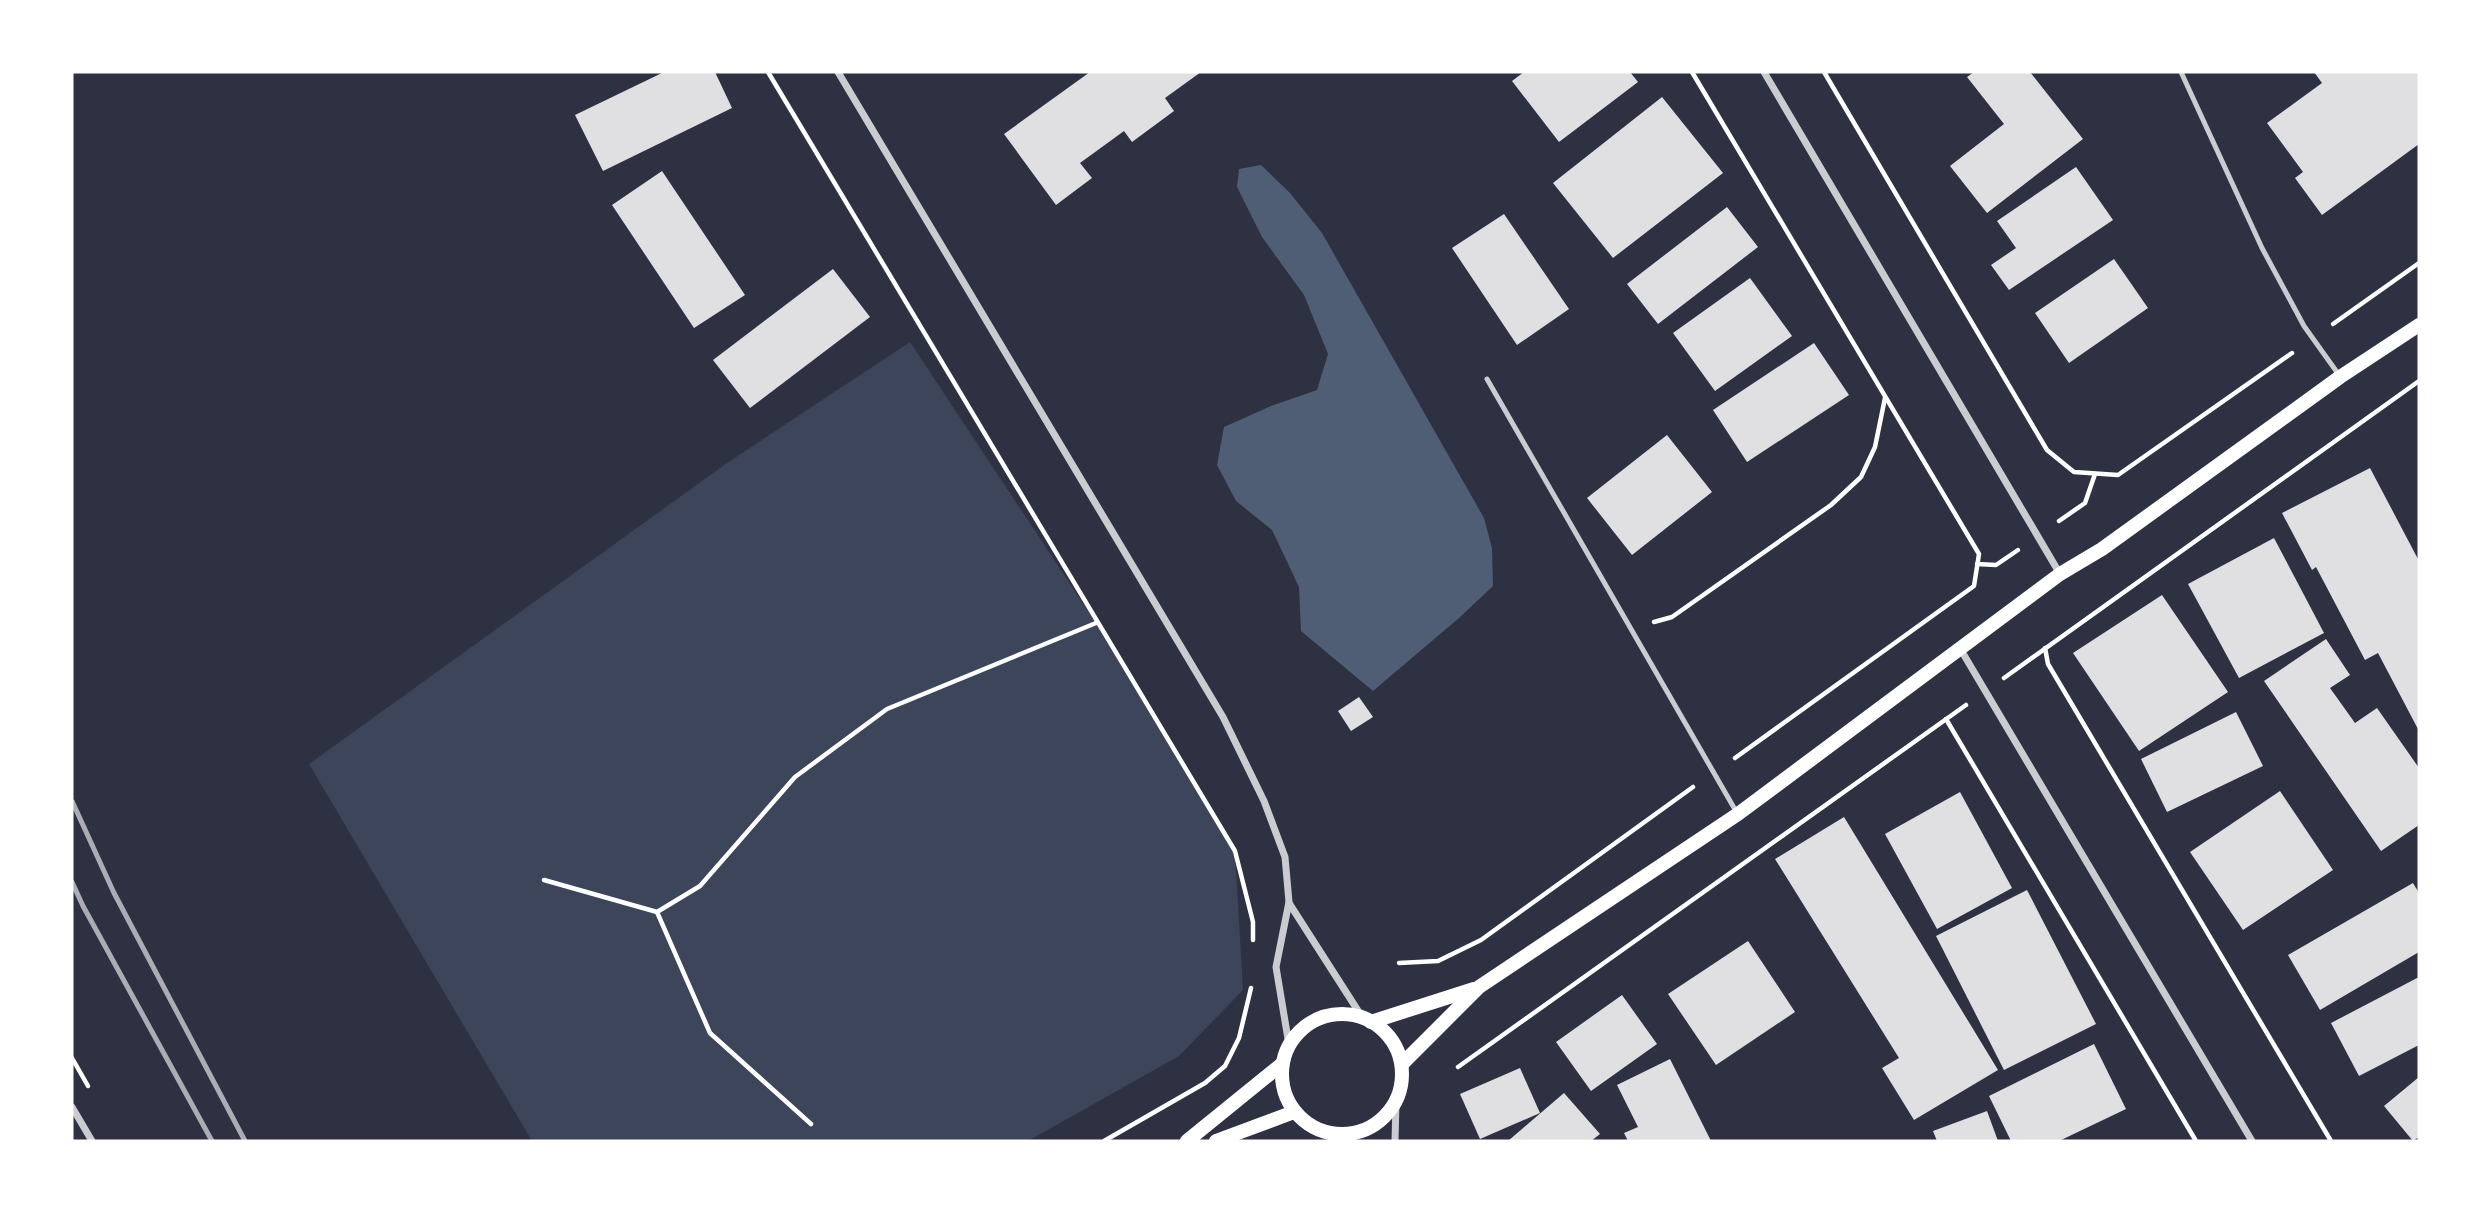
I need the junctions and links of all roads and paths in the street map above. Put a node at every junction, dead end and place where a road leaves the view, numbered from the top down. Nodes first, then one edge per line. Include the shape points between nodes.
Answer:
1 (768, 72) edge
2 (838, 72) edge
3 (1692, 72) edge
4 (1764, 72) edge
5 (1824, 72) edge
6 (2181, 72) edge
7 (2419, 263) edge
8 (2419, 325) edge
9 (2313, 338) junction
10 (2340, 377) junction
11 (1487, 379) dead end
12 (2419, 381) edge
13 (1885, 397) junction
14 (2060, 574) junction
15 (1096, 623) junction
16 (1630, 628) junction
17 (2046, 648) junction
18 (1961, 650) junction
19 (1986, 691) junction
20 (1946, 719) junction
21 (1714, 773) junction
22 (1738, 814) junction
23 (544, 880) dead end
24 (1289, 902) junction
25 (657, 912) junction
26 (1252, 947) dead end
27 (1399, 963) dead end
28 (1251, 983) dead end
29 (1479, 988) junction
30 (1366, 1020) junction
31 (1289, 1045) junction
32 (1282, 1064) junction
33 (1402, 1064) junction
34 (1458, 1068) dead end
35 (1395, 1102) junction
36 (72, 1107) edge
37 (1294, 1112) junction
38 (811, 1124) dead end
39 (1322, 1131) junction
40 (92, 1141) edge
41 (1104, 1141) edge
42 (1187, 1141) edge
43 (1216, 1141) edge
44 (1339, 1141) edge
45 (1395, 1141) edge
46 (2196, 1141) edge
47 (2252, 1141) edge
48 (2331, 1141) edge

1 - 15 path
2 - 24 street via 1223,717 1285,857
3 - 13 path
4 - 14 street
5 - 9 path via 2047,450 2074,472 2118,475
6 - 9 lane via 2262,247
7 - 9 path
8 - 10 main road
9 - 10 lane
10 - 14 main road via 2102,549
11 - 16 lane
12 - 17 path
13 - 16 path via 1875,447 1861,477 1831,505 1672,617
13 - 21 path via 1979,554 1974,586
14 - 18 main road
15 - 25 path via 887,709 796,777 700,886
15 - 26 path via 1235,851 1253,922
16 - 21 lane
17 - 19 path
17 - 48 path via 2048,664
18 - 19 street
18 - 22 main road
19 - 20 path
19 - 47 street
20 - 34 path
20 - 46 path
21 - 22 lane
21 - 27 path via 1480,940 1438,961
22 - 29 main road
23 - 25 path
24 - 30 street
24 - 31 street via 1276,967
25 - 38 path via 710,1033
28 - 41 path via 1239,1038 1225,1066 1205,1083
29 - 30 main road
29 - 33 main road
30 - 31 main road via 1340,1014 1318,1019
30 - 33 main road via 1395,1042
31 - 32 main road
32 - 37 main road via 1282,1083
32 - 42 main road
33 - 35 main road via 1402,1084
35 - 39 main road via 1367,1129 1345,1134
35 - 45 street
36 - 40 street
37 - 39 main road
37 - 43 main road
39 - 44 street

